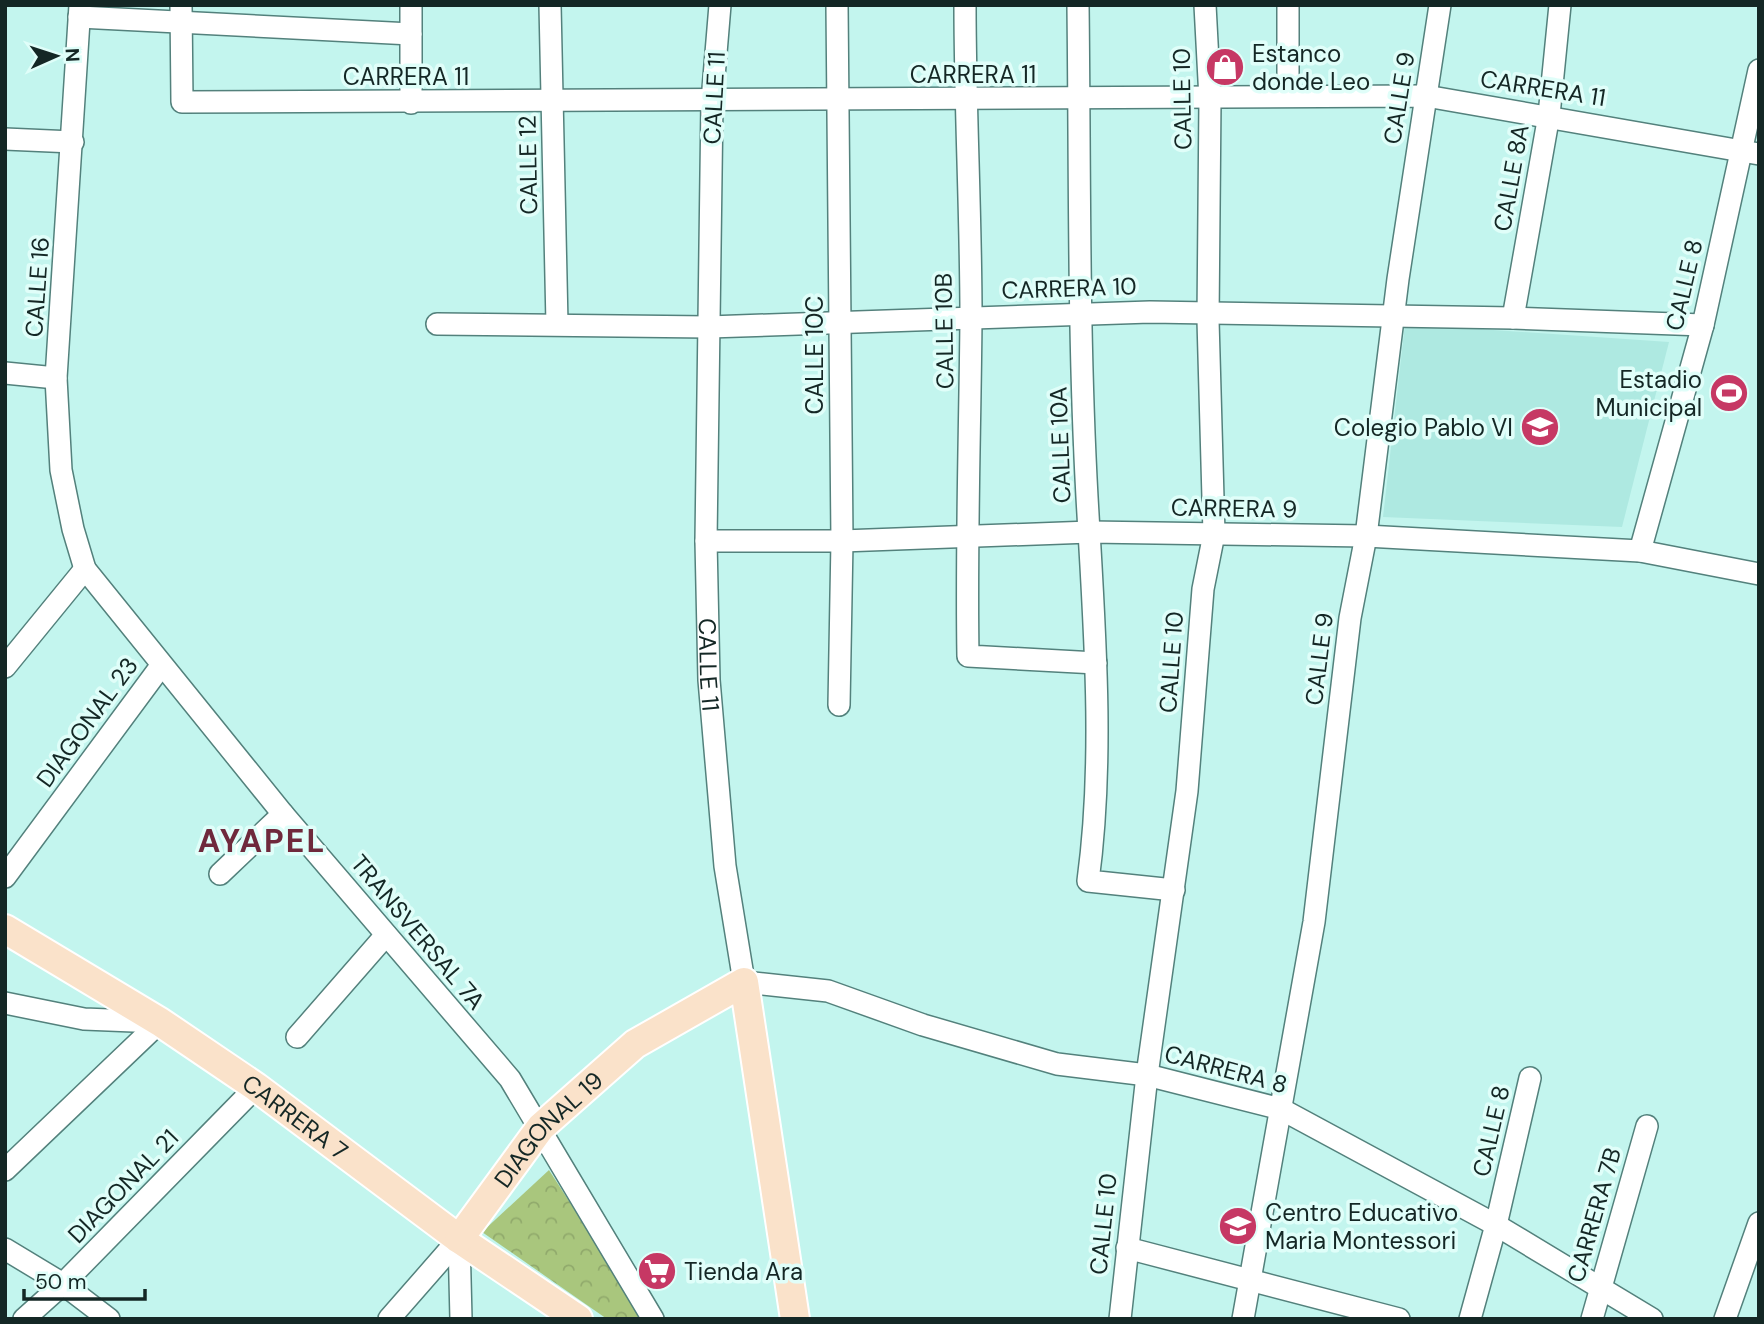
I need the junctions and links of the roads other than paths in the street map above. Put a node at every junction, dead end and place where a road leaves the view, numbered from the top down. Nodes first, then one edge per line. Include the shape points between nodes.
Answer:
1 (411, 5) edge
2 (550, 5) edge
3 (720, 5) edge
4 (837, 5) edge
5 (965, 5) edge
6 (1078, 5) edge
7 (1205, 5) edge
8 (1288, 5) edge
9 (1440, 5) edge
10 (1560, 5) edge
11 (79, 11) edge
12 (181, 14) edge
13 (411, 34) junction
14 (1759, 70) edge
15 (1288, 95) junction
16 (1426, 96) junction
17 (1210, 99) junction
18 (965, 100) junction
19 (1079, 100) junction
20 (712, 101) junction
21 (840, 101) junction
22 (553, 102) junction
23 (411, 103) junction
24 (1549, 115) junction
25 (5, 139) edge
26 (73, 142) junction
27 (1750, 152) edge
28 (1209, 313) junction
29 (1082, 314) junction
30 (1394, 315) junction
31 (971, 318) junction
32 (1513, 318) junction
33 (839, 323) junction
34 (437, 324) dead end
35 (557, 324) junction
36 (1703, 325) junction
37 (709, 327) junction
38 (5, 373) edge
39 (56, 378) junction
40 (1090, 532) junction
41 (966, 534) junction
42 (1214, 534) junction
43 (1366, 536) junction
44 (706, 541) junction
45 (842, 541) junction
46 (1640, 551) junction
47 (85, 569) junction
48 (1759, 574) edge
49 (1096, 663) junction
50 (162, 666) junction
51 (5, 667) edge
52 (839, 705) dead end
53 (283, 814) junction
54 (220, 874) dead end
55 (5, 877) edge
56 (1174, 890) junction
57 (5, 929) edge
58 (386, 935) junction
59 (744, 982) junction
60 (5, 1003) edge
61 (160, 1022) junction
62 (297, 1038) dead end
63 (1147, 1075) junction
64 (1530, 1078) dead end
65 (256, 1087) junction
66 (1280, 1109) junction
67 (1647, 1125) dead end
68 (541, 1127) junction
69 (5, 1170) edge
70 (1759, 1223) edge
71 (1496, 1225) junction
72 (459, 1239) junction
73 (1126, 1248) junction
74 (5, 1249) edge
75 (1250, 1278) junction
76 (63, 1284) junction
77 (1600, 1289) junction
78 (24, 1319) edge
79 (109, 1319) edge
80 (389, 1319) edge
81 (461, 1319) edge
82 (578, 1319) edge
83 (653, 1319) edge
84 (795, 1319) edge
85 (1119, 1319) edge
86 (1243, 1319) edge
87 (1399, 1319) edge
88 (1470, 1319) edge
89 (1592, 1319) edge
90 (1652, 1319) edge
91 (1725, 1319) edge

1 - 13 street
2 - 22 street, CALLE 12
3 - 20 street, CALLE 11
4 - 21 street, CALLE 10C
5 - 18 street, CALLE 10B
6 - 19 street, CALLE 10A
7 - 17 street, CALLE 10
8 - 15 street
9 - 16 street, CALLE 9
10 - 24 street, CALLE 8A
11 - 12 street
11 - 26 street, CALLE 16
12 - 13 street
12 - 23 street, CARRERA 11 via 182,102
13 - 23 street
14 - 27 street, CALLE 8
15 - 16 street, CARRERA 11
15 - 17 street, CARRERA 11
16 - 24 street, CARRERA 11
16 - 30 street, CALLE 9
17 - 19 street, CARRERA 11
17 - 28 street, CALLE 10
18 - 19 street, CARRERA 11
18 - 21 street, CARRERA 11
18 - 31 street, CALLE 10B
19 - 29 street, CALLE 10A
20 - 21 street, CARRERA 11
20 - 22 street, CARRERA 11
20 - 37 street, CALLE 11
21 - 33 street, CALLE 10C
22 - 23 street, CARRERA 11
22 - 35 street, CALLE 12
24 - 27 street, CARRERA 11
24 - 32 street, CALLE 8A
25 - 26 street
26 - 39 street, CALLE 16
27 - 36 street, CALLE 8
28 - 29 street, CARRERA 10
28 - 30 street, CARRERA 10
28 - 42 street, CALLE 10
29 - 31 street, CARRERA 10
29 - 40 street, CALLE 10A
30 - 32 street, CARRERA 10
30 - 43 street, CALLE 9
31 - 33 street, CARRERA 10
31 - 41 street, CALLE 10B via 971,479
32 - 36 street, CARRERA 10
33 - 37 street, CARRERA 10
33 - 45 street, CALLE 10C
34 - 35 street, CARRERA 10
35 - 37 street, CARRERA 10
36 - 46 street, CALLE 8
37 - 44 street, CALLE 11
38 - 39 street
39 - 47 street, CALLE 16 via 61,470
40 - 41 street, CARRERA 9
40 - 42 street, CARRERA 9
40 - 49 street, CALLE 10A
41 - 45 street, CARRERA 9
41 - 49 street, CALLE 10B via 968,656
42 - 43 street, CARRERA 9
42 - 56 street, CALLE 10 via 1203,589
43 - 46 street, CARRERA 9
43 - 66 street, CALLE 9 via 1350,618 1314,922
44 - 45 street, CARRERA 9
44 - 59 street, CALLE 11 via 714,766
45 - 52 street, CALLE 10C
46 - 48 street, CARRERA 9
47 - 50 street, TRANSVERSAL 7A
47 - 51 street
49 - 56 street, CALLE 10A via 1097,818 1088,881
50 - 53 street, TRANSVERSAL 7A
50 - 55 street, DIAGONAL 23
53 - 54 street
53 - 58 street, TRANSVERSAL 7A
56 - 63 street, CALLE 10
57 - 61 main road, CARRERA 7
58 - 62 street
58 - 68 street, TRANSVERSAL 7A via 510,1079
59 - 63 street, CARRERA 8 via 828,991 923,1025 1057,1064
59 - 68 main road, DIAGONAL 19 via 635,1044
59 - 84 main road, CALLE 11
60 - 61 street via 84,1019
61 - 65 main road, CARRERA 7
61 - 69 street
63 - 66 street, CARRERA 8
63 - 73 street, CALLE 10
64 - 71 street, CALLE 8
65 - 72 main road, CARRERA 7
65 - 76 street, DIAGONAL 21
66 - 71 street, CARRERA 8
66 - 75 street, CALLE 9
67 - 77 street, CARRERA 7B
68 - 72 main road, DIAGONAL 19
68 - 83 street, TRANSVERSAL 7A
70 - 91 street
71 - 77 street, CARRERA 8
71 - 88 street, CALLE 8
72 - 80 street, DIAGONAL 19
72 - 81 street
72 - 82 main road, CARRERA 7
73 - 75 street
73 - 85 street, CALLE 10
74 - 76 street
75 - 86 street, CALLE 9
75 - 87 street
76 - 78 street, DIAGONAL 21
76 - 79 street
77 - 89 street, CARRERA 7B
77 - 90 street, CARRERA 8

